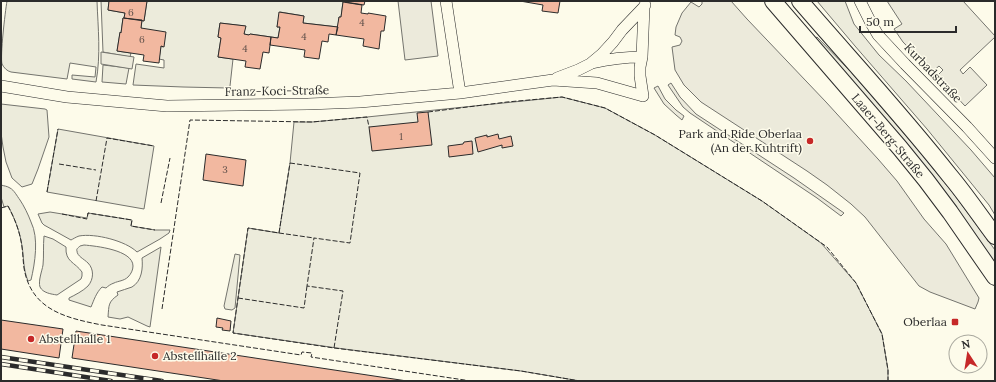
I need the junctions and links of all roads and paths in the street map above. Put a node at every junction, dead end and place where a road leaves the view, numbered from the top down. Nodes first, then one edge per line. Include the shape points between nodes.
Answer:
1 (446, 1) edge
2 (773, 1) edge
3 (800, 1) edge
4 (860, 1) edge
5 (646, 4) edge
6 (642, 57) junction
7 (590, 64) junction
8 (553, 80) junction
9 (1, 86) edge
10 (460, 93) junction
11 (995, 158) edge
12 (995, 236) edge
13 (995, 277) edge

1 - 10 street
2 - 13 main road, Laaer-Berg-Straße via 926,180
3 - 12 main road, Laaer-Berg-Straße via 932,154
4 - 11 street, Kurbadstraße via 878,35
5 - 6 street, Franz-Koci-Straße
5 - 7 street, Franz-Koci-Straße
6 - 7 street, Franz-Koci-Straße via 609,59
6 - 8 street, Franz-Koci-Straße via 640,76 643,96 596,83
7 - 8 street, Franz-Koci-Straße
8 - 10 street, Franz-Koci-Straße
9 - 10 street, Franz-Koci-Straße via 66,97 167,106 360,102

